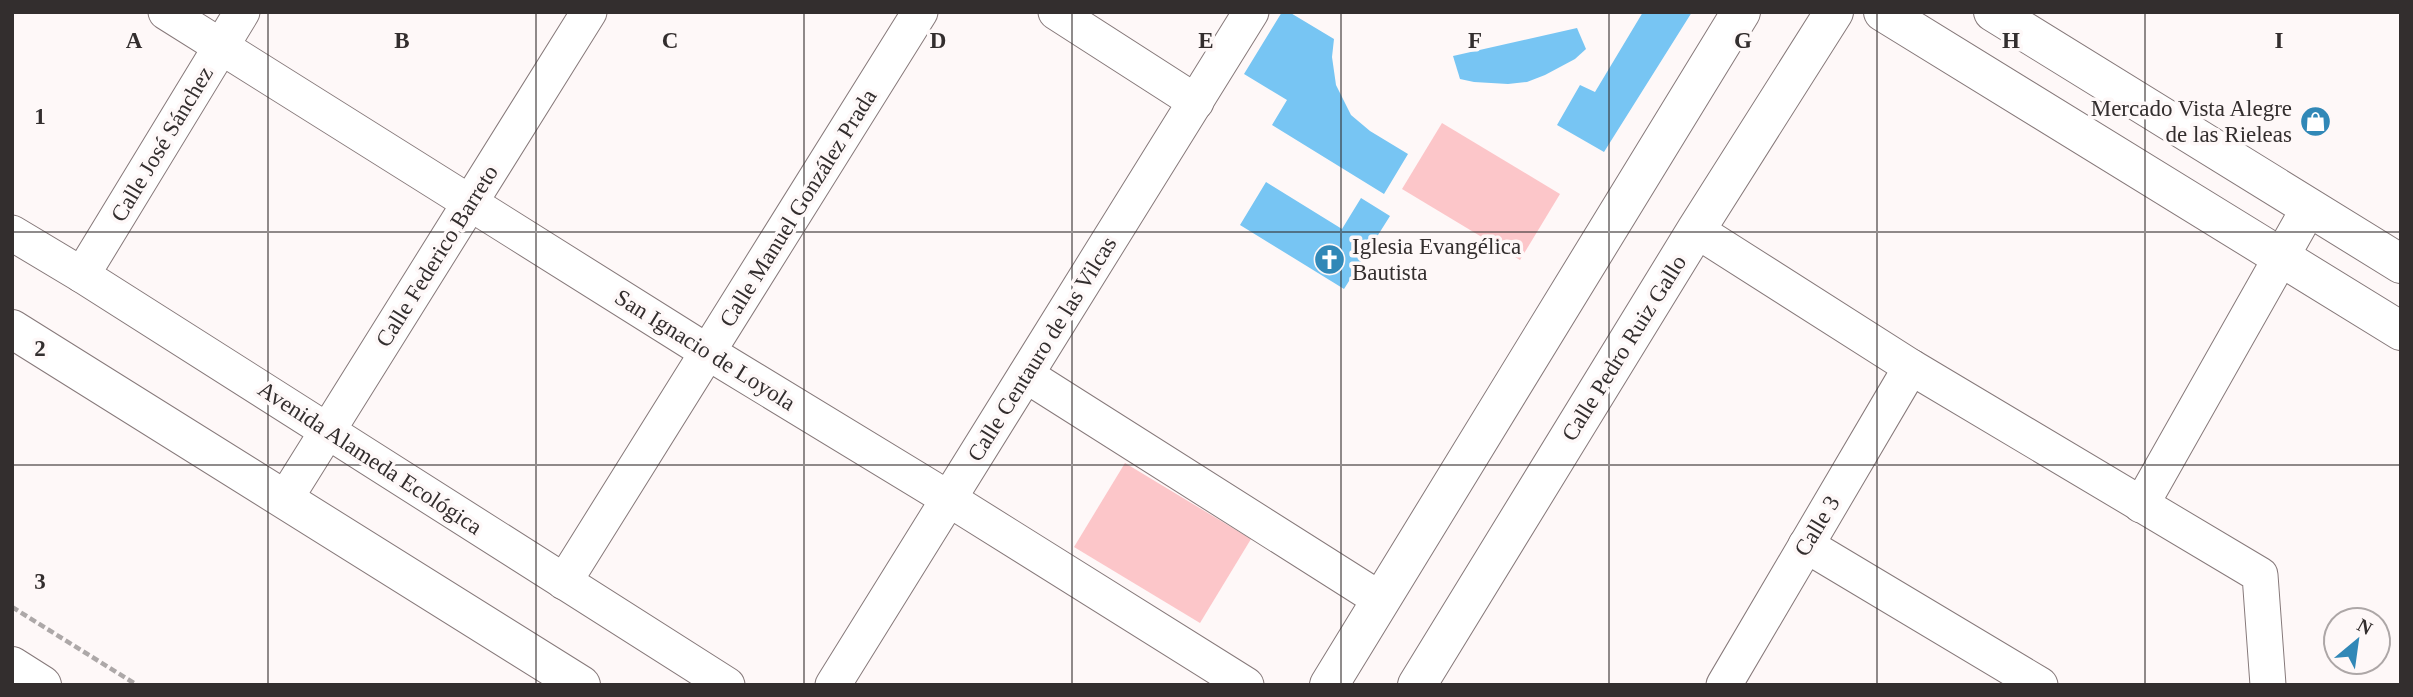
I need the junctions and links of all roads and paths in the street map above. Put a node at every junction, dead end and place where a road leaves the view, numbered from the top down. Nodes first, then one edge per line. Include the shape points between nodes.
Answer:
1 (166, 12) edge
2 (242, 12) edge
3 (589, 12) edge
4 (920, 12) edge
5 (1056, 12) edge
6 (1251, 12) edge
7 (1741, 12) edge
8 (1833, 12) edge
9 (1883, 12) edge
10 (1993, 12) edge
11 (221, 47) junction
12 (1196, 102) junction
13 (471, 202) junction
14 (2309, 208) junction
15 (1696, 230) junction
16 (12, 233) edge
17 (2280, 257) junction
18 (2401, 264) edge
19 (82, 275) junction
20 (12, 329) edge
21 (2401, 331) edge
22 (709, 353) junction
23 (1911, 366) junction
24 (1026, 375) junction
25 (328, 431) junction
26 (285, 499) junction
27 (949, 499) junction
28 (2141, 505) junction
29 (1806, 544) junction
30 (564, 582) junction
31 (1381, 600) junction
32 (12, 607) edge
33 (12, 666) edge
34 (42, 685) edge
35 (137, 685) edge
36 (581, 685) edge
37 (727, 685) edge
38 (833, 685) edge
39 (1246, 685) edge
40 (1329, 685) edge
41 (1417, 685) edge
42 (1724, 685) edge
43 (2040, 685) edge
44 (2268, 685) edge

1 - 11 street, San Ignacio de Loyola
2 - 11 street, Calle José Sánchez
3 - 13 street, Calle Federico Barreto
4 - 22 street, Calle Manuel González Prada
5 - 12 street
6 - 12 street, Calle Centauro de las Vilcas
7 - 31 street
8 - 15 street, Calle Pedro Ruiz Gallo
9 - 17 street
10 - 14 street
11 - 13 street, San Ignacio de Loyola
11 - 19 street, Calle José Sánchez
12 - 24 street, Calle Centauro de las Vilcas
13 - 22 street, San Ignacio de Loyola
13 - 25 street, Calle Federico Barreto
14 - 17 street
14 - 18 street
15 - 23 street
15 - 41 street, Calle Pedro Ruiz Gallo
16 - 19 street, Avenida Alameda Ecológica
17 - 21 street
17 - 28 street
19 - 25 street, Avenida Alameda Ecológica
20 - 26 street
22 - 27 street, San Ignacio de Loyola
22 - 30 street, Calle Manuel González Prada
23 - 28 street
23 - 29 street, Calle 3
24 - 27 street, Calle Centauro de las Vilcas
24 - 31 street
25 - 26 street, Calle Federico Barreto
25 - 30 street, Avenida Alameda Ecológica
26 - 36 street
27 - 38 street, Calle Centauro de las Vilcas
27 - 39 street, San Ignacio de Loyola
28 - 44 street via 2260,575
29 - 42 street, Calle 3
29 - 43 street
30 - 37 street, Avenida Alameda Ecológica
31 - 40 street
32 - 35 path
33 - 34 street

